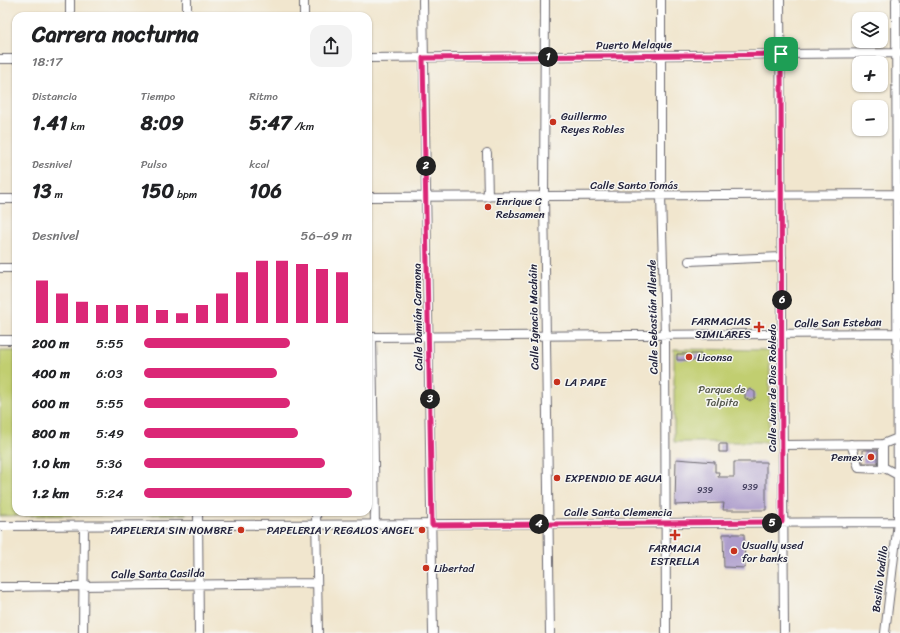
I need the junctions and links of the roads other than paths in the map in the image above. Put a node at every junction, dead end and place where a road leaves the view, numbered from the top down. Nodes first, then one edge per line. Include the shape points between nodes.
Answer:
1 (70, 0) edge
2 (187, 0) edge
3 (304, 0) edge
4 (423, 0) edge
5 (545, 0) edge
6 (661, 0) edge
7 (780, 0) edge
8 (896, 0) edge
9 (70, 12) edge
10 (187, 12) edge
11 (304, 12) edge
12 (898, 53) edge
13 (781, 54) junction
14 (660, 55) junction
15 (372, 58) edge
16 (423, 58) junction
17 (546, 58) junction
18 (0, 59) edge
19 (12, 59) edge
20 (487, 153) dead end
21 (898, 194) edge
22 (781, 195) junction
23 (544, 196) junction
24 (661, 196) junction
25 (372, 197) edge
26 (427, 197) junction
27 (488, 197) junction
28 (0, 199) edge
29 (12, 199) edge
30 (782, 257) junction
31 (689, 261) dead end
32 (0, 268) edge
33 (12, 268) edge
34 (898, 333) edge
35 (665, 335) junction
36 (783, 335) junction
37 (545, 336) junction
38 (372, 337) edge
39 (429, 337) junction
40 (0, 340) edge
41 (12, 340) edge
42 (372, 412) edge
43 (898, 438) junction
44 (851, 444) junction
45 (883, 444) junction
46 (782, 445) junction
47 (883, 466) junction
48 (898, 475) junction
49 (198, 516) edge
50 (316, 516) edge
51 (782, 522) junction
52 (899, 522) edge
53 (666, 523) junction
54 (548, 524) junction
55 (316, 525) junction
56 (375, 525) junction
57 (432, 525) junction
58 (0, 526) edge
59 (84, 526) junction
60 (199, 526) junction
61 (317, 583) junction
62 (199, 585) junction
63 (84, 586) junction
64 (0, 587) edge
65 (83, 633) edge
66 (199, 633) edge
67 (318, 633) edge
68 (433, 633) edge
69 (550, 633) edge
70 (666, 633) edge
71 (784, 633) edge
72 (885, 633) edge

1 - 9 street
2 - 10 street
3 - 11 street
4 - 16 street, Calle Damián Carmona
5 - 17 street, Calle Ignacio Macháin
6 - 14 street, Calle Sebastián Allende
7 - 13 street, Calle Juan de Dios Robledo
8 - 12 street, Basilio Vadillo
12 - 13 street, Puerto Melaque
12 - 21 street, Basilio Vadillo
13 - 14 street, Puerto Melaque
13 - 22 street, Calle Juan de Dios Robledo
14 - 17 street, Puerto Melaque
14 - 24 street, Calle Sebastián Allende
15 - 16 street, Puerto Melaque
16 - 17 street, Puerto Melaque
16 - 26 street, Calle Damián Carmona
17 - 23 street, Calle Ignacio Macháin
18 - 19 street
20 - 27 street
21 - 22 street, Calle Santo Tomás
21 - 34 street, Basilio Vadillo
22 - 24 street, Calle Santo Tomás
22 - 30 street, Calle Juan de Dios Robledo
23 - 24 street, Calle Santo Tomás
23 - 27 street, Calle Santo Tomás
23 - 37 street, Calle Ignacio Macháin
24 - 35 street, Calle Sebastián Allende
25 - 26 street, Calle Santo Tomás
26 - 27 street, Calle Santo Tomás
26 - 39 street, Calle Damián Carmona
28 - 29 street
30 - 31 street
30 - 36 street, Calle Juan de Dios Robledo
32 - 33 street
34 - 36 street, Calle San Esteban
34 - 43 street, Basilio Vadillo
35 - 36 street, Calle San Esteban
35 - 37 street, Calle San Esteban
35 - 53 street, Calle Sebastián Allende
36 - 46 street, Calle Juan de Dios Robledo
37 - 39 street, Calle San Esteban
37 - 54 street, Calle Ignacio Macháin
38 - 39 street, Calle San Esteban
39 - 57 street, Calle Damián Carmona
40 - 41 street
42 - 56 street
43 - 45 street
43 - 48 street, Basilio Vadillo
44 - 45 street
44 - 46 street
44 - 47 street via 859,468 878,469
45 - 47 street
46 - 51 street, Calle Juan de Dios Robledo
47 - 48 street
48 - 52 street, Basilio Vadillo
49 - 60 street
50 - 55 street
51 - 52 street, Calle Santa Clemencia
51 - 53 street, Calle Santa Clemencia
51 - 71 street, Calle Juan de Dios Robledo
52 - 72 street, Basilio Vadillo
53 - 54 street, Calle Santa Clemencia
53 - 70 street, Calle Sebastián Allende
54 - 57 street, Calle Santa Clemencia
54 - 69 street, Calle Ignacio Macháin
55 - 56 street, Calle Santa Clemencia
55 - 60 street, Calle Santa Clemencia
55 - 61 street
56 - 57 street, Calle Santa Clemencia
57 - 68 street, Calle Damián Carmona
58 - 59 street, Calle Santa Clemencia
59 - 60 street, Calle Santa Clemencia
59 - 63 street
60 - 62 street
61 - 62 street, Calle Santa Casilda
61 - 67 street
62 - 63 street, Calle Santa Casilda
62 - 66 street
63 - 64 street, Calle Santa Casilda
63 - 65 street

